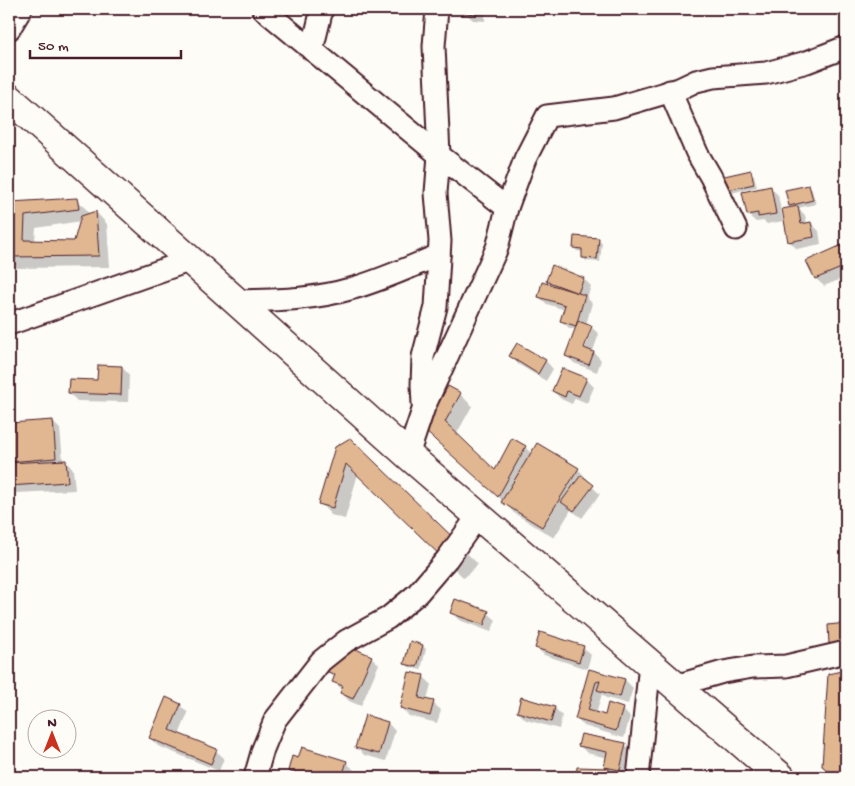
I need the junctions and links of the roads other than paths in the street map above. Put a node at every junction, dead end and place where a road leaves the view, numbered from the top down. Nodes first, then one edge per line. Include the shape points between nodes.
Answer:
1 (21, 9) edge
2 (263, 9) edge
3 (322, 9) edge
4 (437, 9) edge
5 (9, 29) edge
6 (846, 48) edge
7 (312, 50) junction
8 (670, 91) junction
9 (9, 98) edge
10 (439, 155) junction
11 (507, 208) junction
12 (736, 229) dead end
13 (439, 255) junction
14 (191, 260) junction
15 (236, 301) junction
16 (9, 324) edge
17 (424, 407) junction
18 (408, 455) junction
19 (478, 516) junction
20 (846, 652) edge
21 (650, 664) junction
22 (675, 686) junction
23 (255, 777) edge
24 (638, 777) edge
25 (781, 777) edge

1 - 5 street
2 - 7 street
3 - 7 street
4 - 10 street via 434,46
6 - 8 street via 766,73 712,77
7 - 10 street
8 - 11 street via 614,108 548,116 525,159
8 - 12 street
9 - 14 street
10 - 11 street
10 - 13 street via 436,193
11 - 17 street via 497,248
13 - 15 street via 349,290 302,298
13 - 17 street via 436,307 423,357
14 - 15 street
14 - 16 street
15 - 18 street
17 - 18 street
18 - 19 street
19 - 21 street
19 - 23 street via 417,594 388,618 346,641 321,661 276,720
20 - 22 street via 786,666 723,672
21 - 22 street
21 - 24 street
22 - 25 street

